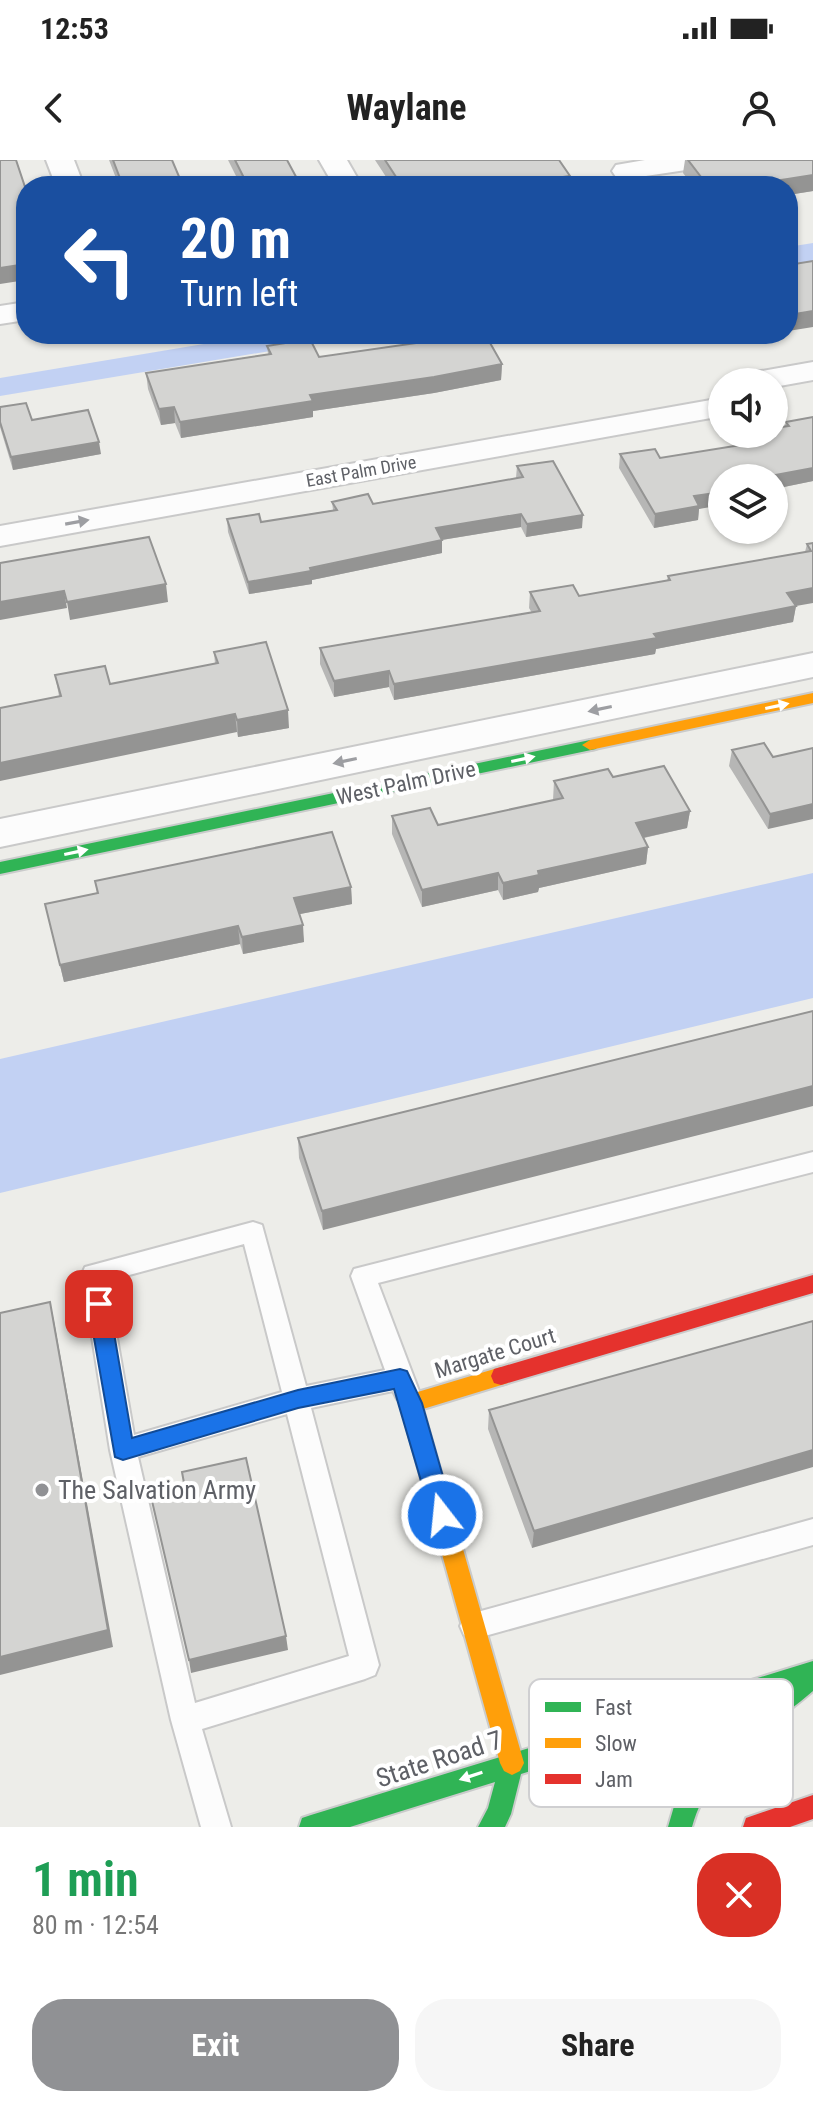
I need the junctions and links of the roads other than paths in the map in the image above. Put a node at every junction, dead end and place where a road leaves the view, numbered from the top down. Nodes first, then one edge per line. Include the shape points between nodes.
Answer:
1 (699, 160) edge
2 (626, 172) edge
3 (813, 371) edge
4 (788, 375) edge
5 (708, 391) edge
6 (813, 391) edge
7 (788, 395) edge
8 (708, 408) edge
9 (649, 410) junction
10 (0, 511) edge
11 (0, 536) edge
12 (813, 665) edge
13 (813, 698) edge
14 (667, 712) junction
15 (0, 833) edge
16 (0, 868) edge
17 (813, 1162) edge
18 (813, 1284) edge
19 (400, 1378) junction
20 (298, 1399) junction
21 (411, 1403) junction
22 (123, 1450) junction
23 (813, 1532) edge
24 (474, 1626) junction
25 (813, 1674) edge
26 (793, 1680) edge
27 (793, 1691) edge
28 (185, 1720) junction
29 (529, 1758) edge
30 (512, 1763) junction
31 (685, 1807) edge
32 (813, 1807) edge
33 (216, 1827) edge
34 (311, 1827) edge
35 (490, 1827) edge
36 (680, 1827) edge
37 (755, 1827) edge

1 - 2 street
3 - 4 street
5 - 9 street, East Palm Drive
6 - 7 street
8 - 9 street, East Palm Drive
9 - 10 street, East Palm Drive
11 -> 9 street, East Palm Drive
12 - 14 street, West Palm Drive
14 -> 13 street, West Palm Drive
14 -> 15 street, West Palm Drive
16 -> 14 street, West Palm Drive
17 - 19 lane via 363,1276
18 - 21 street, Margate Court
19 - 20 lane
19 - 21 lane
20 - 22 lane
20 - 22 lane via 253,1232 94,1274
20 - 28 lane via 365,1665
21 - 24 street
22 - 28 lane
23 - 24 lane
24 - 30 street
25 - 26 street, State Road 7
25 - 27 street
28 - 33 lane
29 - 30 street, State Road 7
30 -> 34 street, State Road 7
30 - 35 street via 499,1814
31 - 36 street
32 - 37 street

